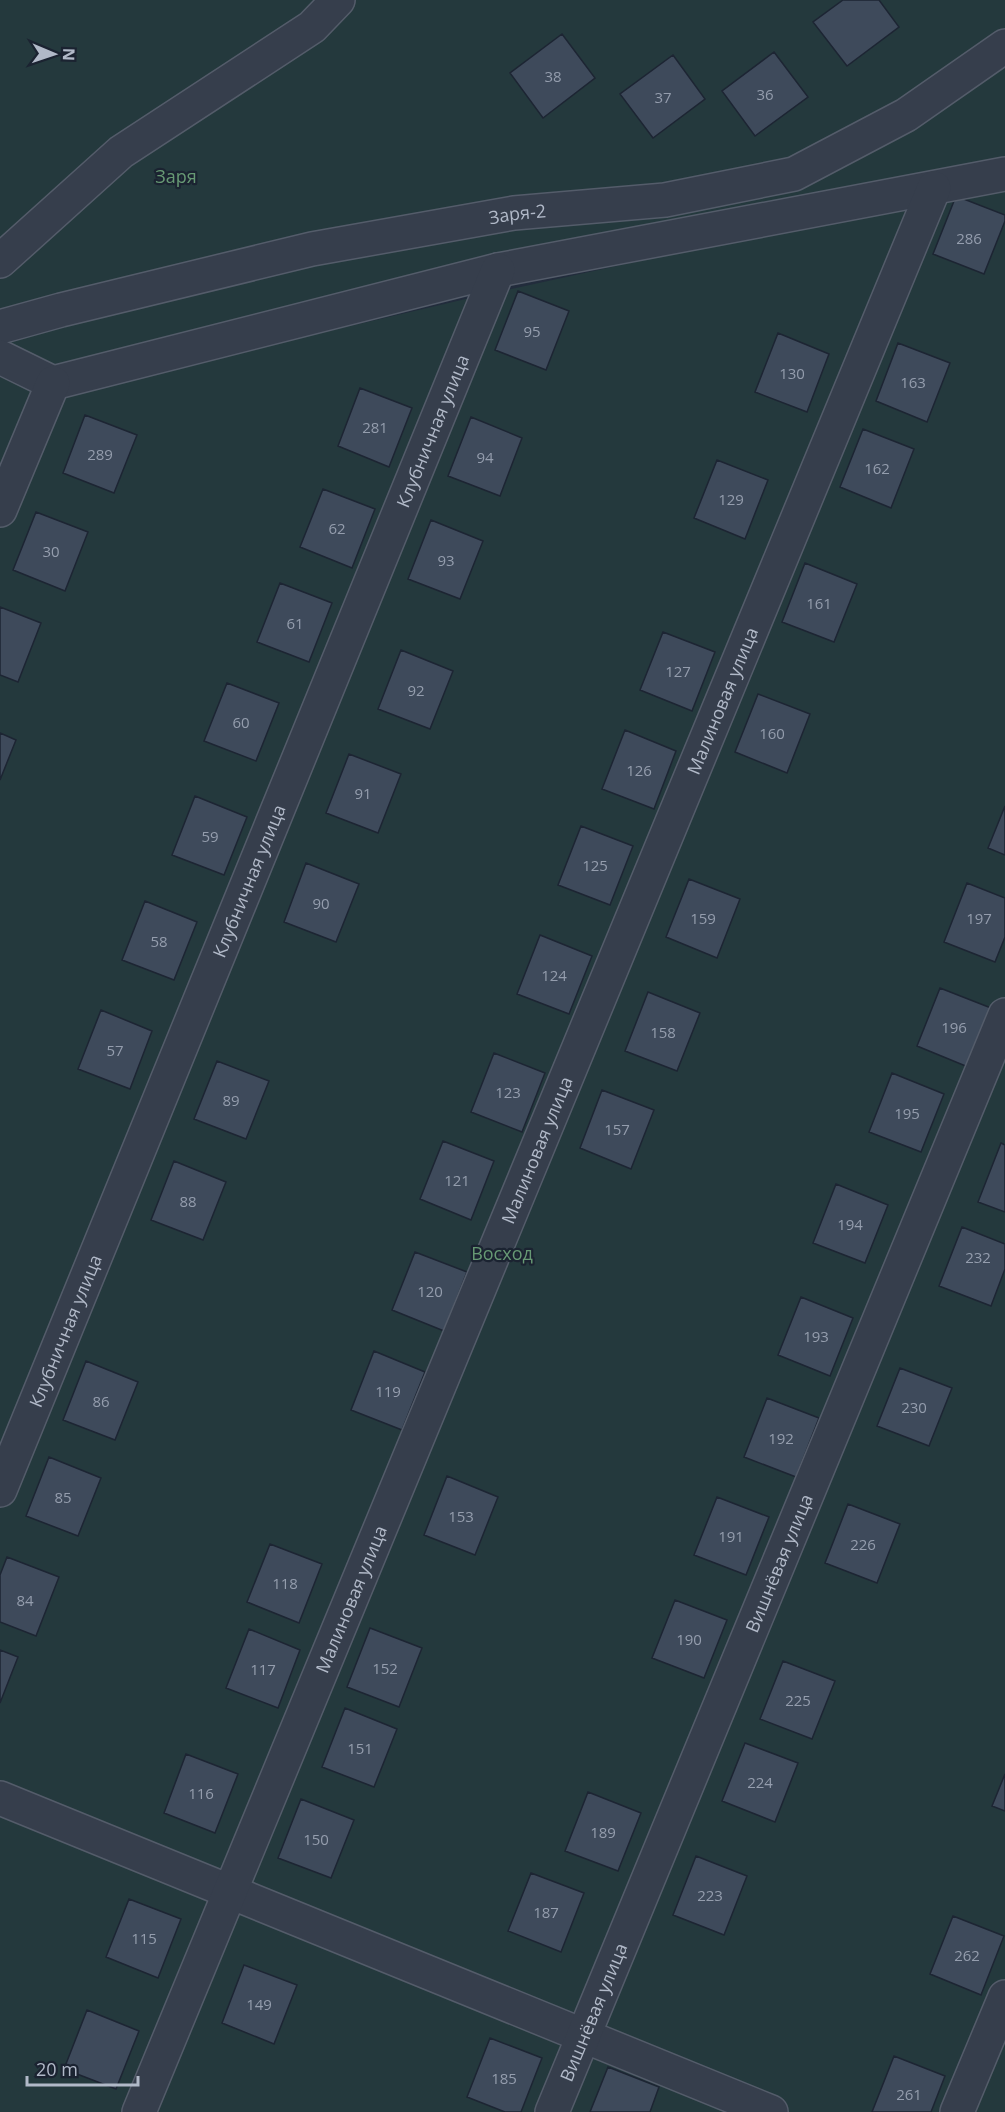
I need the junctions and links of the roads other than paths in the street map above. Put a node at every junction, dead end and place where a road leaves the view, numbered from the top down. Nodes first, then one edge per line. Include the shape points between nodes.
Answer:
1 (338, 0) edge
2 (311, 13) edge
3 (1005, 46) edge
4 (1005, 174) edge
5 (934, 188) junction
6 (0, 261) edge
7 (498, 270) junction
8 (0, 327) edge
9 (0, 357) edge
10 (53, 383) junction
11 (0, 510) edge
12 (1005, 1015) edge
13 (0, 1490) edge
14 (0, 1798) edge
15 (230, 1892) junction
16 (1005, 1997) edge
17 (584, 2036) junction
18 (139, 2112) edge
19 (552, 2112) edge
20 (771, 2112) edge
21 (957, 2112) edge

1 - 2 street
2 - 6 street via 121,152
3 - 8 street, Заря-2 via 906,115 795,174 665,200 514,213 312,249
4 - 5 street
5 - 7 street
5 - 15 street, Малиновая улица
7 - 10 street
7 - 13 street, Клубничная улица
9 - 10 street
10 - 11 street
12 - 17 street, Вишнёвая улица
14 - 15 street
15 - 17 street
15 - 18 street, Малиновая улица
16 - 21 street
17 - 19 street, Вишнёвая улица
17 - 20 street

